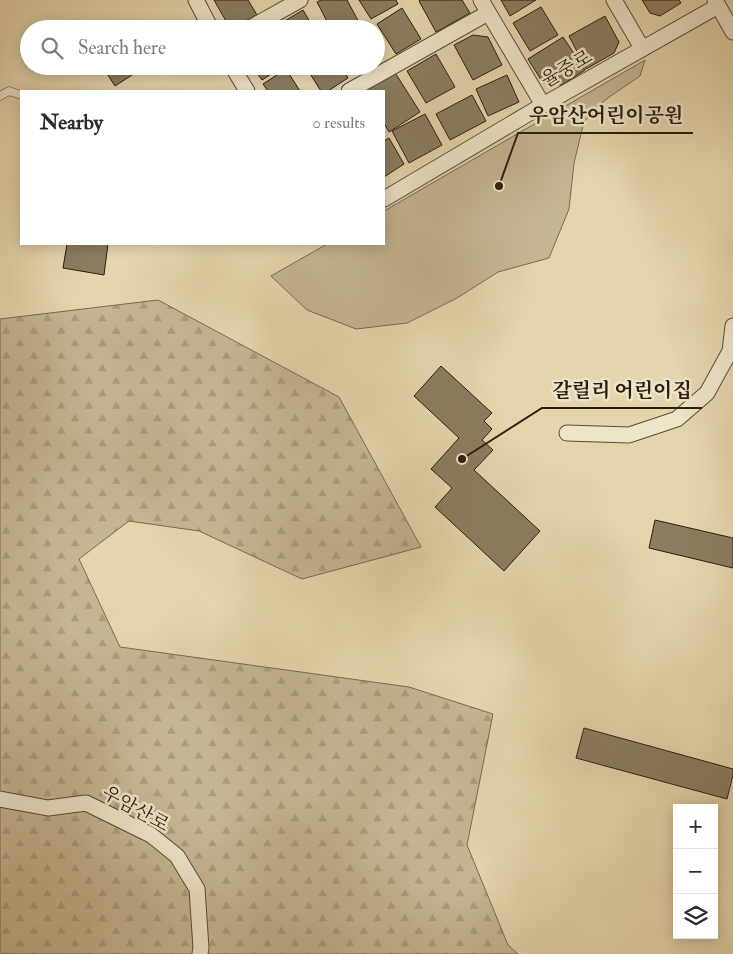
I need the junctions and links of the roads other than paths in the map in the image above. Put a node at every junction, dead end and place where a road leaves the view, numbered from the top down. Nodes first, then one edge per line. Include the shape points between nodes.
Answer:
1 (196, 0) edge
2 (300, 0) edge
3 (614, 0) edge
4 (717, 3) edge
5 (484, 7) edge
6 (206, 20) edge
7 (264, 20) edge
8 (733, 32) edge
9 (642, 48) junction
10 (385, 69) edge
11 (237, 75) edge
12 (375, 75) edge
13 (246, 90) edge
14 (351, 90) edge
15 (20, 94) edge
16 (0, 96) edge
17 (543, 105) junction
18 (385, 198) edge
19 (733, 326) edge
20 (567, 433) dead end
21 (0, 800) edge
22 (200, 954) edge

1 - 6 street
2 - 7 street
3 - 9 street
4 - 8 street
4 - 9 street, 율중로
5 - 10 street
5 - 17 street
9 - 17 street, 율중로
11 - 13 street
12 - 14 street
15 - 16 lane via 9,91
17 - 18 street, 율중로
19 - 20 street via 730,351 707,393 677,419 629,435
21 - 22 street, 우암산로 via 48,808 86,803 151,835 177,856 197,889

